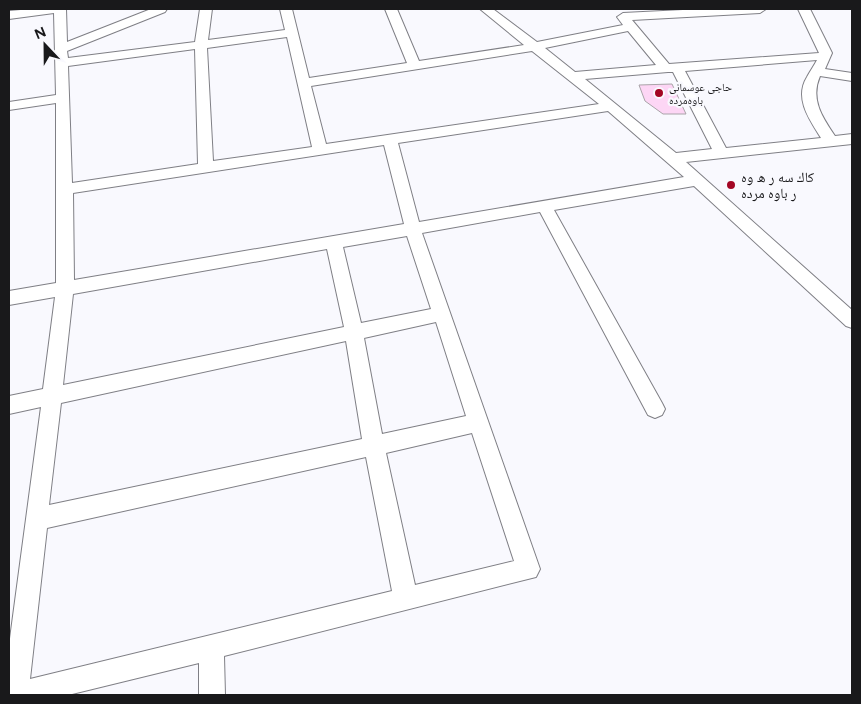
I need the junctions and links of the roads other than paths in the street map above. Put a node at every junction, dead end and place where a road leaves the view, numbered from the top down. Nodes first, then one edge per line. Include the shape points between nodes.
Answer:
1 (60, 9) edge
2 (161, 9) edge
3 (206, 9) edge
4 (286, 9) edge
5 (391, 9) edge
6 (486, 9) edge
7 (760, 9) edge
8 (804, 9) edge
9 (619, 13) edge
10 (9, 15) edge
11 (631, 28) junction
12 (292, 33) junction
13 (201, 44) junction
14 (533, 47) junction
15 (62, 56) junction
16 (826, 56) junction
17 (415, 66) junction
18 (671, 69) junction
19 (816, 72) junction
20 (573, 76) junction
21 (852, 77) edge
22 (304, 83) junction
23 (63, 98) junction
24 (9, 106) edge
25 (611, 106) junction
26 (390, 139) junction
27 (852, 139) edge
28 (830, 140) junction
29 (320, 149) junction
30 (721, 153) junction
31 (673, 158) junction
32 (206, 166) junction
33 (696, 180) junction
34 (65, 188) junction
35 (544, 206) junction
36 (413, 229) junction
37 (334, 242) junction
38 (65, 289) junction
39 (9, 298) edge
40 (441, 314) junction
41 (852, 321) edge
42 (354, 332) junction
43 (51, 396) junction
44 (9, 405) edge
45 (655, 408) dead end
46 (478, 424) junction
47 (374, 446) junction
48 (37, 518) junction
49 (406, 600) junction
50 (15, 646) edge
51 (211, 648) junction
52 (16, 695) edge
53 (212, 695) edge

1 - 10 street
1 - 15 street
2 - 15 street
3 - 13 street
4 - 12 street
5 - 17 street
6 - 14 street
7 - 9 street
8 - 16 street
9 - 11 street
11 - 14 street
11 - 18 street
12 - 13 street
12 - 22 street
13 - 15 street
13 - 32 street
14 - 17 street
14 - 20 street
15 - 23 street
16 - 18 street
16 - 19 street
17 - 22 street
18 - 20 street
18 - 30 street
19 - 21 street
19 - 28 street via 809,87 808,100
20 - 25 street
22 - 29 street
23 - 24 street
23 - 34 street
25 - 26 street
25 - 31 street
26 - 29 street
26 - 36 street
27 - 28 street
28 - 30 street
29 - 32 street
30 - 31 street
31 - 33 street
32 - 34 street
33 - 35 street
33 - 41 street
34 - 38 street
35 - 36 street
35 - 45 street
36 - 37 street
36 - 40 street
37 - 38 street
37 - 42 street
38 - 39 street
38 - 43 street
40 - 42 street
40 - 46 street
42 - 43 street
42 - 47 street
43 - 44 street
43 - 48 street
46 - 47 street
46 - 49 street via 528,569
47 - 48 street
47 - 49 street
48 - 50 street
49 - 51 street
50 - 52 street
51 - 52 street
51 - 53 street

